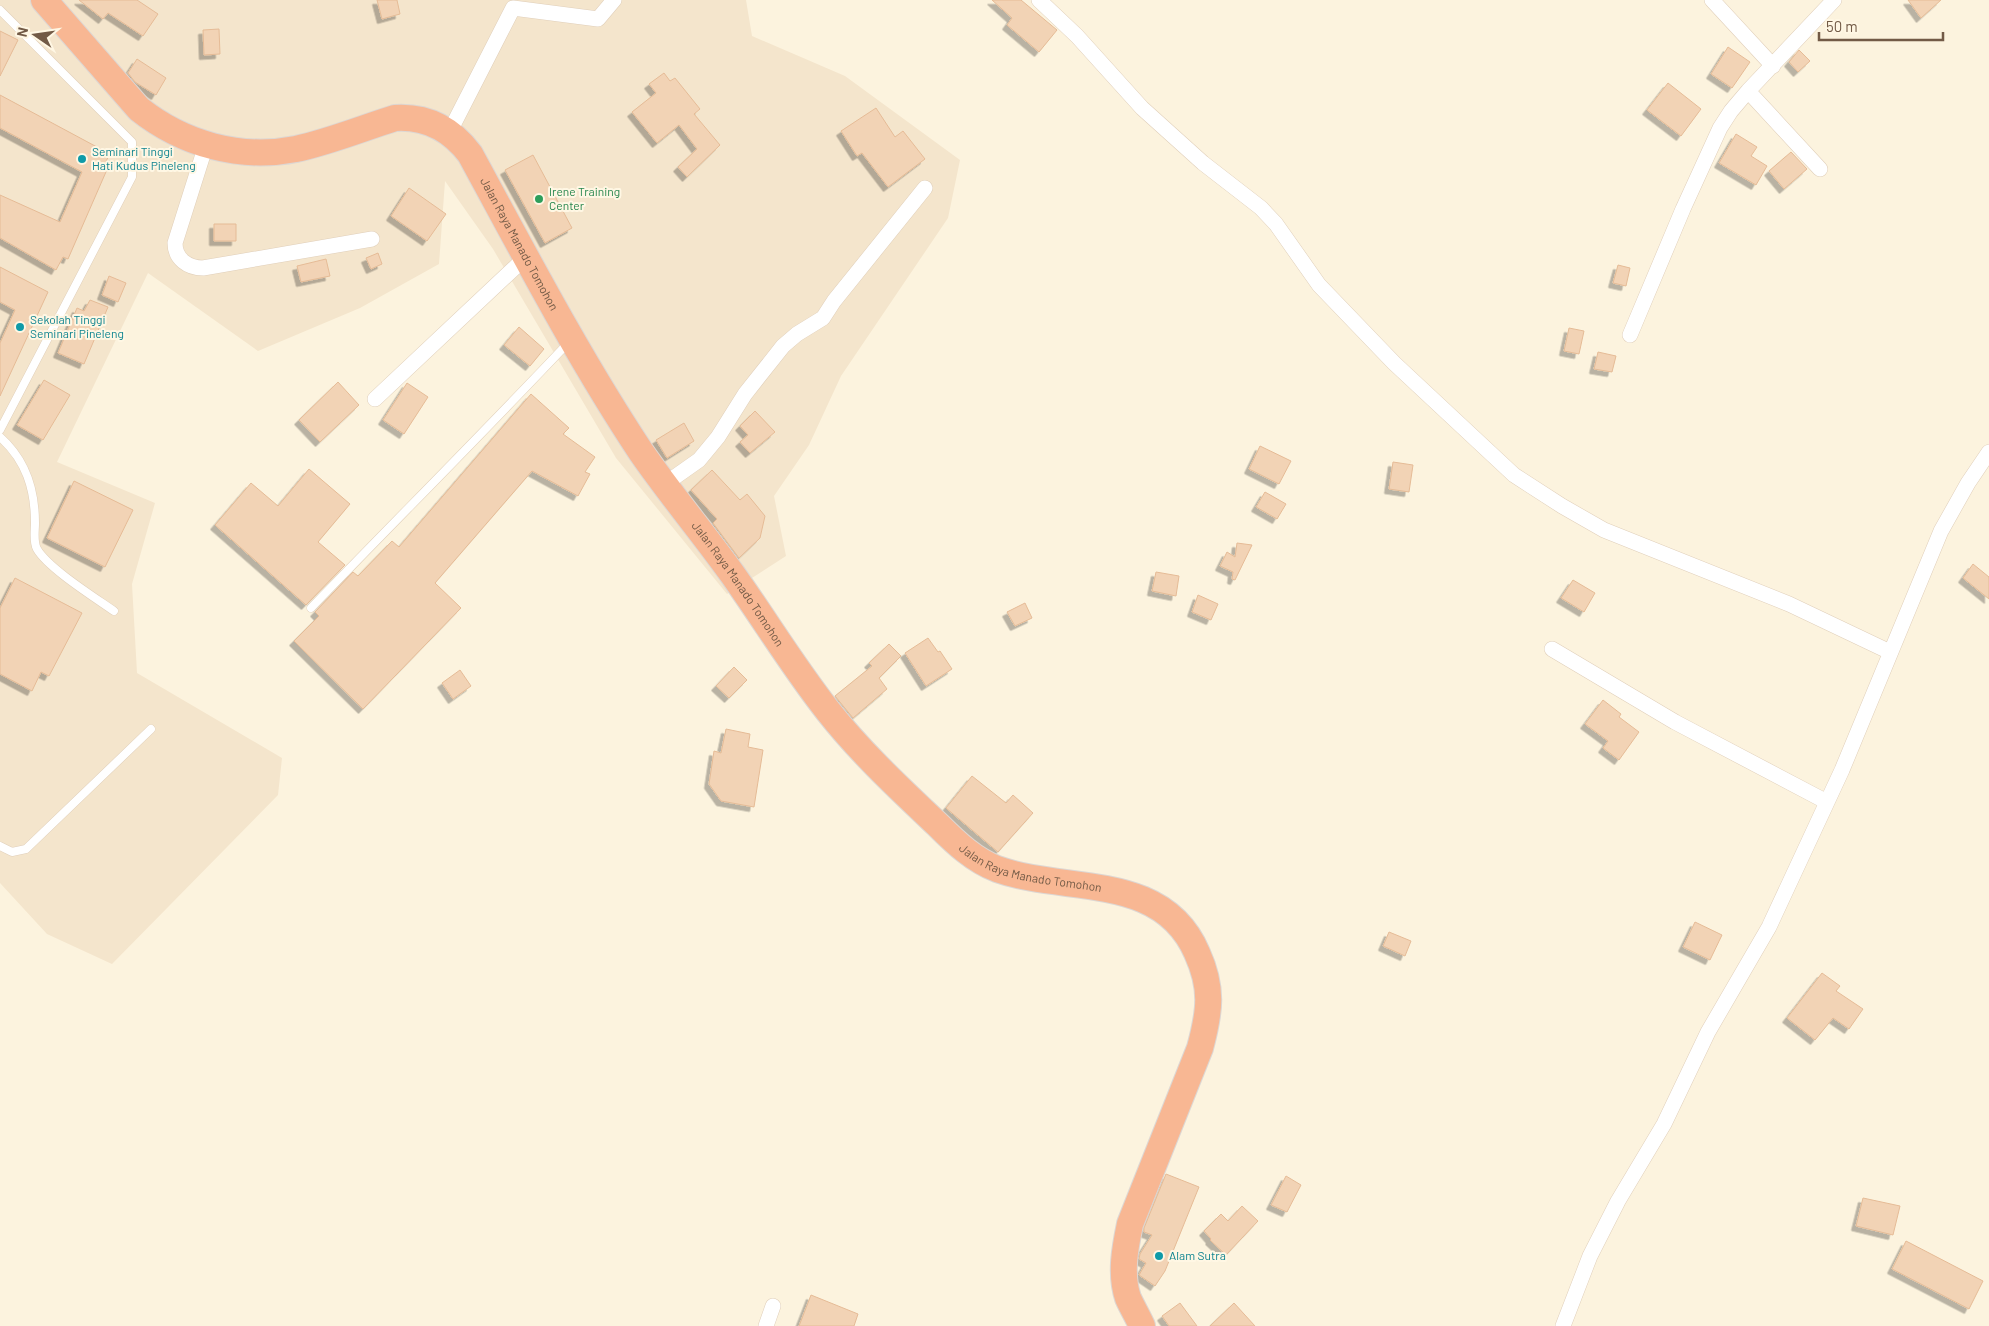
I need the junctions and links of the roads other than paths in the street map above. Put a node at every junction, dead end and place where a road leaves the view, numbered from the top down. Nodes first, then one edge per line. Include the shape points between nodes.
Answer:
1 (44, 0) edge
2 (614, 0) edge
3 (1039, 0) edge
4 (1712, 0) edge
5 (1834, 0) edge
6 (0, 10) edge
7 (1773, 66) junction
8 (1748, 92) junction
9 (449, 133) junction
10 (206, 145) junction
11 (1820, 169) dead end
12 (925, 188) dead end
13 (372, 240) dead end
14 (526, 257) junction
15 (1630, 335) dead end
16 (572, 339) junction
17 (374, 399) dead end
18 (0, 430) edge
19 (0, 437) edge
20 (1989, 452) edge
21 (665, 484) junction
22 (311, 608) dead end
23 (114, 611) dead end
24 (1552, 649) dead end
25 (1890, 652) junction
26 (151, 729) dead end
27 (1827, 802) junction
28 (0, 846) edge
29 (773, 1306) dead end
30 (766, 1326) edge
31 (1142, 1326) edge
32 (1563, 1326) edge

1 - 10 highway, Jalan Raya Manado Tomohon via 139,109 172,132
2 - 9 street via 598,19 513,8
3 - 25 street via 1077,36 1142,108 1203,163 1261,208 1319,285 1394,363 1514,475 1604,530 1788,604
4 - 7 street
5 - 7 street
6 - 18 lane via 132,142 132,177
7 - 8 street
8 - 11 street
8 - 15 street via 1731,111 1710,148
9 - 10 highway, Jalan Raya Manado Tomohon via 429,121 404,117 277,151 233,151
9 - 14 highway, Jalan Raya Manado Tomohon via 470,154
10 - 13 street via 175,243 177,256 189,265 203,268
12 - 21 street via 823,318 783,346 699,460
14 - 16 highway, Jalan Raya Manado Tomohon
14 - 17 street
16 - 21 highway, Jalan Raya Manado Tomohon
16 - 22 lane
19 - 23 lane via 19,456 28,477 33,498 36,547 45,560
20 - 25 street via 1944,525
21 - 31 highway, Jalan Raya Manado Tomohon via 828,712 889,778 963,848 984,864 1019,875 1122,892 1144,899 1172,917 1192,940 1208,987 1205,1031 1130,1224 1125,1248 1128,1298
24 - 27 street via 1683,726
25 - 27 street
26 - 28 lane via 26,849 12,852
27 - 32 street via 1769,927 1708,1032 1664,1124 1590,1256
29 - 30 street

